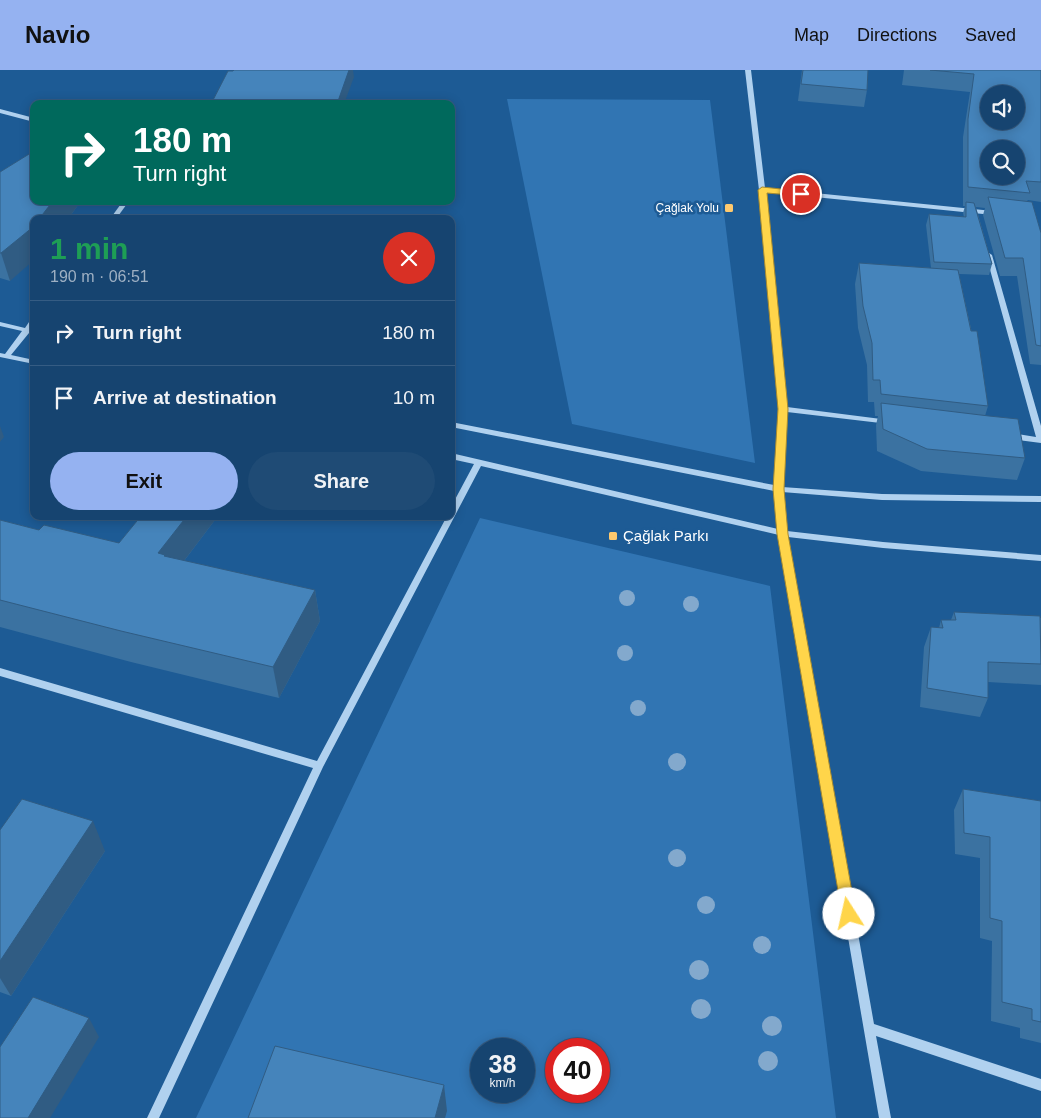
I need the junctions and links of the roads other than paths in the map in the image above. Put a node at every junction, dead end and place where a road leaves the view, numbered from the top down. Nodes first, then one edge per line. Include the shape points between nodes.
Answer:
1 (748, 70) edge
2 (0, 111) edge
3 (30, 119) edge
4 (762, 190) junction
5 (976, 211) junction
6 (1004, 214) edge
7 (979, 221) edge
8 (987, 250) edge
9 (0, 324) edge
10 (30, 331) edge
11 (4, 356) edge
12 (30, 361) edge
13 (783, 409) junction
14 (902, 423) edge
15 (455, 425) edge
16 (1001, 435) edge
17 (1041, 440) edge
18 (455, 457) edge
19 (479, 462) junction
20 (778, 489) junction
21 (1041, 499) edge
22 (455, 508) edge
23 (449, 520) edge
24 (783, 534) junction
25 (1041, 558) edge
26 (0, 672) edge
27 (319, 766) junction
28 (870, 1028) junction
29 (1041, 1085) edge
30 (153, 1118) edge
31 (885, 1118) edge

1 - 4 street
2 - 3 street
4 - 5 street
4 - 13 street
5 - 6 street
5 - 7 street
8 - 17 street
9 - 10 street
10 - 11 street
11 - 12 street
13 - 14 street
13 - 20 street
15 - 20 street
16 - 17 street
18 - 19 street
19 - 22 street
19 - 24 street
20 - 21 street via 882,497
20 - 24 street
23 - 27 street
24 - 25 street
24 - 28 street
26 - 27 street
27 - 30 street
28 - 29 street
28 - 31 street

